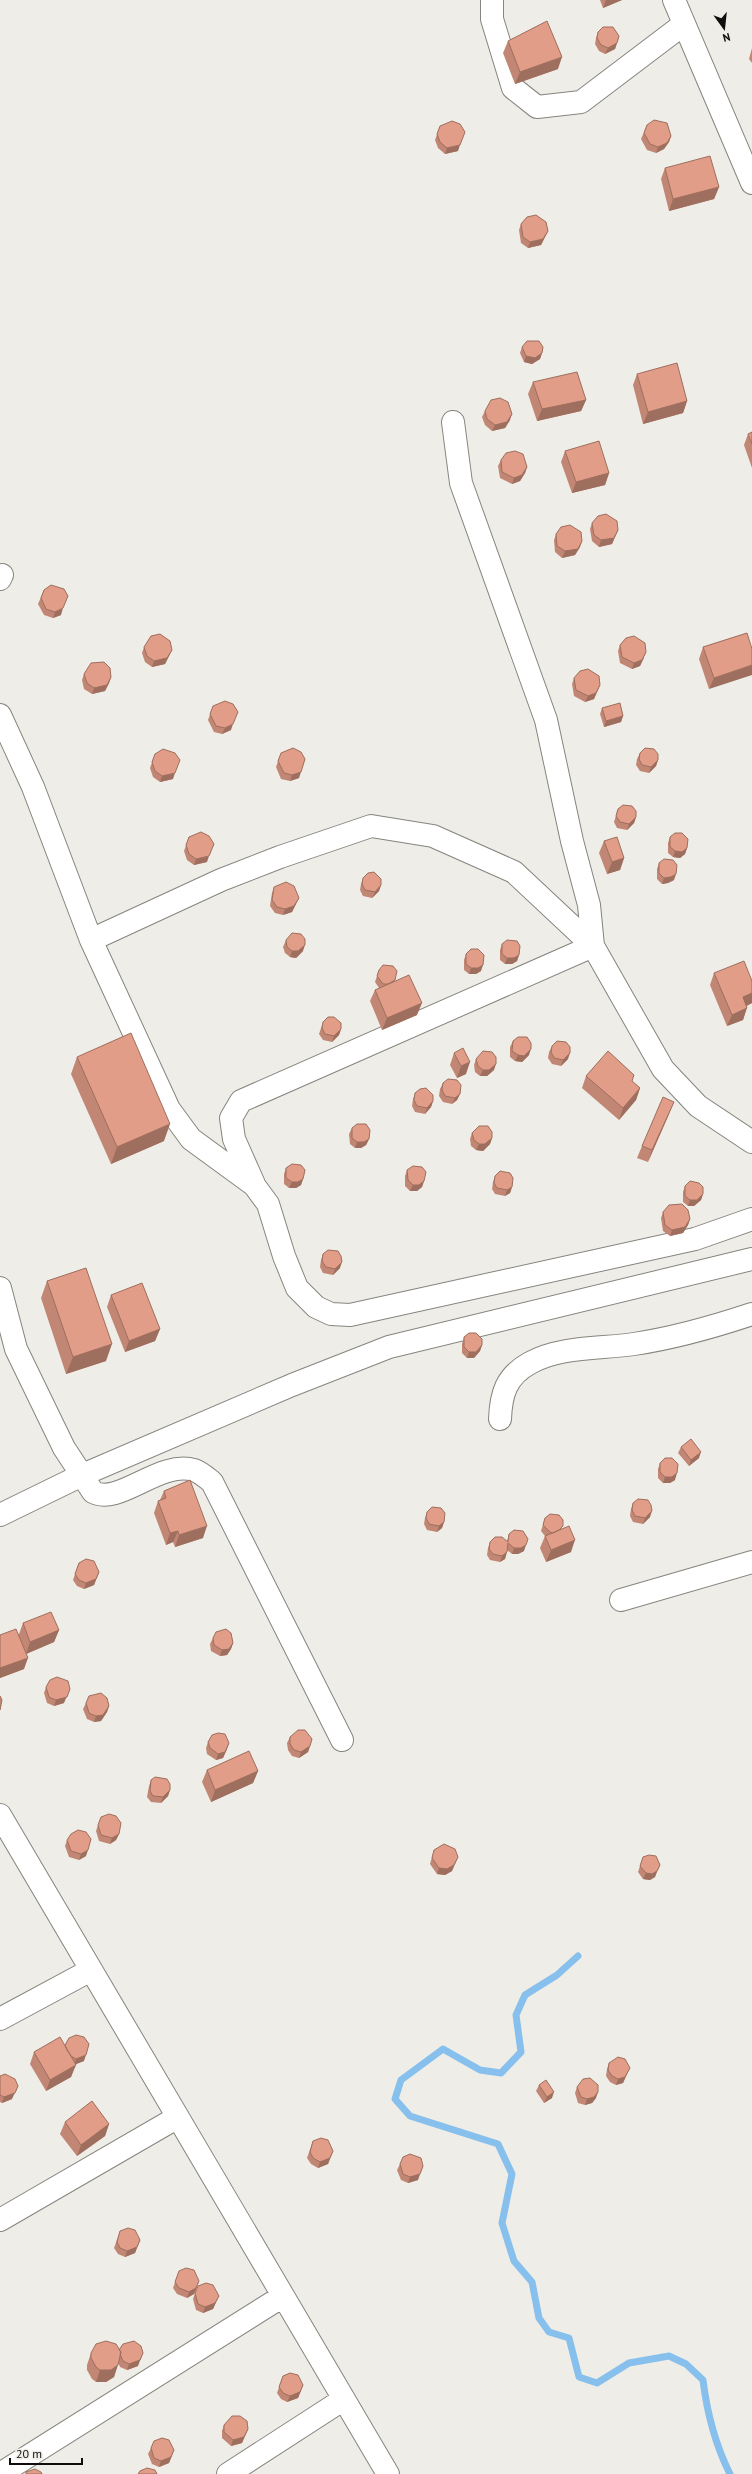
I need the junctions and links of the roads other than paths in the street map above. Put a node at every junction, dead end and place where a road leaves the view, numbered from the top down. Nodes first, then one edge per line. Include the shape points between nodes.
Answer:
1 (492, 0) edge
2 (674, 0) edge
3 (684, 24) junction
4 (752, 184) edge
5 (453, 422) dead end
6 (0, 715) edge
7 (91, 940) junction
8 (593, 946) junction
9 (752, 1142) edge
10 (254, 1185) junction
11 (752, 1219) edge
12 (752, 1259) edge
13 (0, 1288) edge
14 (752, 1314) edge
15 (8, 1353) edge
16 (500, 1418) dead end
17 (80, 1476) junction
18 (0, 1515) edge
19 (752, 1562) edge
20 (621, 1600) dead end
21 (342, 1740) dead end
22 (0, 1815) edge
23 (91, 1970) junction
24 (0, 2019) edge
25 (178, 2117) junction
26 (0, 2220) edge
27 (283, 2296) junction
28 (344, 2399) junction
29 (0, 2474) edge
30 (228, 2474) edge
31 (388, 2474) edge

1 - 3 street via 492,19 513,88 537,107 581,102
2 - 3 street
3 - 4 street
5 - 8 street via 461,482 546,720 572,841 589,905
6 - 7 street via 33,786
7 - 8 street via 221,880 371,826 433,836 514,872
7 - 10 street via 169,1109 191,1139
8 - 9 street via 663,1069 698,1106
8 - 10 street via 241,1101 231,1118 234,1139
10 - 11 street via 268,1204 297,1288 316,1307 331,1314 350,1315 695,1239
12 - 17 street via 389,1346
13 - 15 street
14 - 16 street via 696,1332 635,1344 554,1354 530,1363 514,1375 501,1395
15 - 17 street
17 - 18 street
17 - 21 street via 92,1492 100,1496 112,1494 150,1476 176,1468 195,1470 212,1482
19 - 20 street
22 - 23 street
23 - 24 street
23 - 25 street
25 - 26 street
25 - 27 street
27 - 28 street
27 - 29 street
28 - 30 street
28 - 31 street

